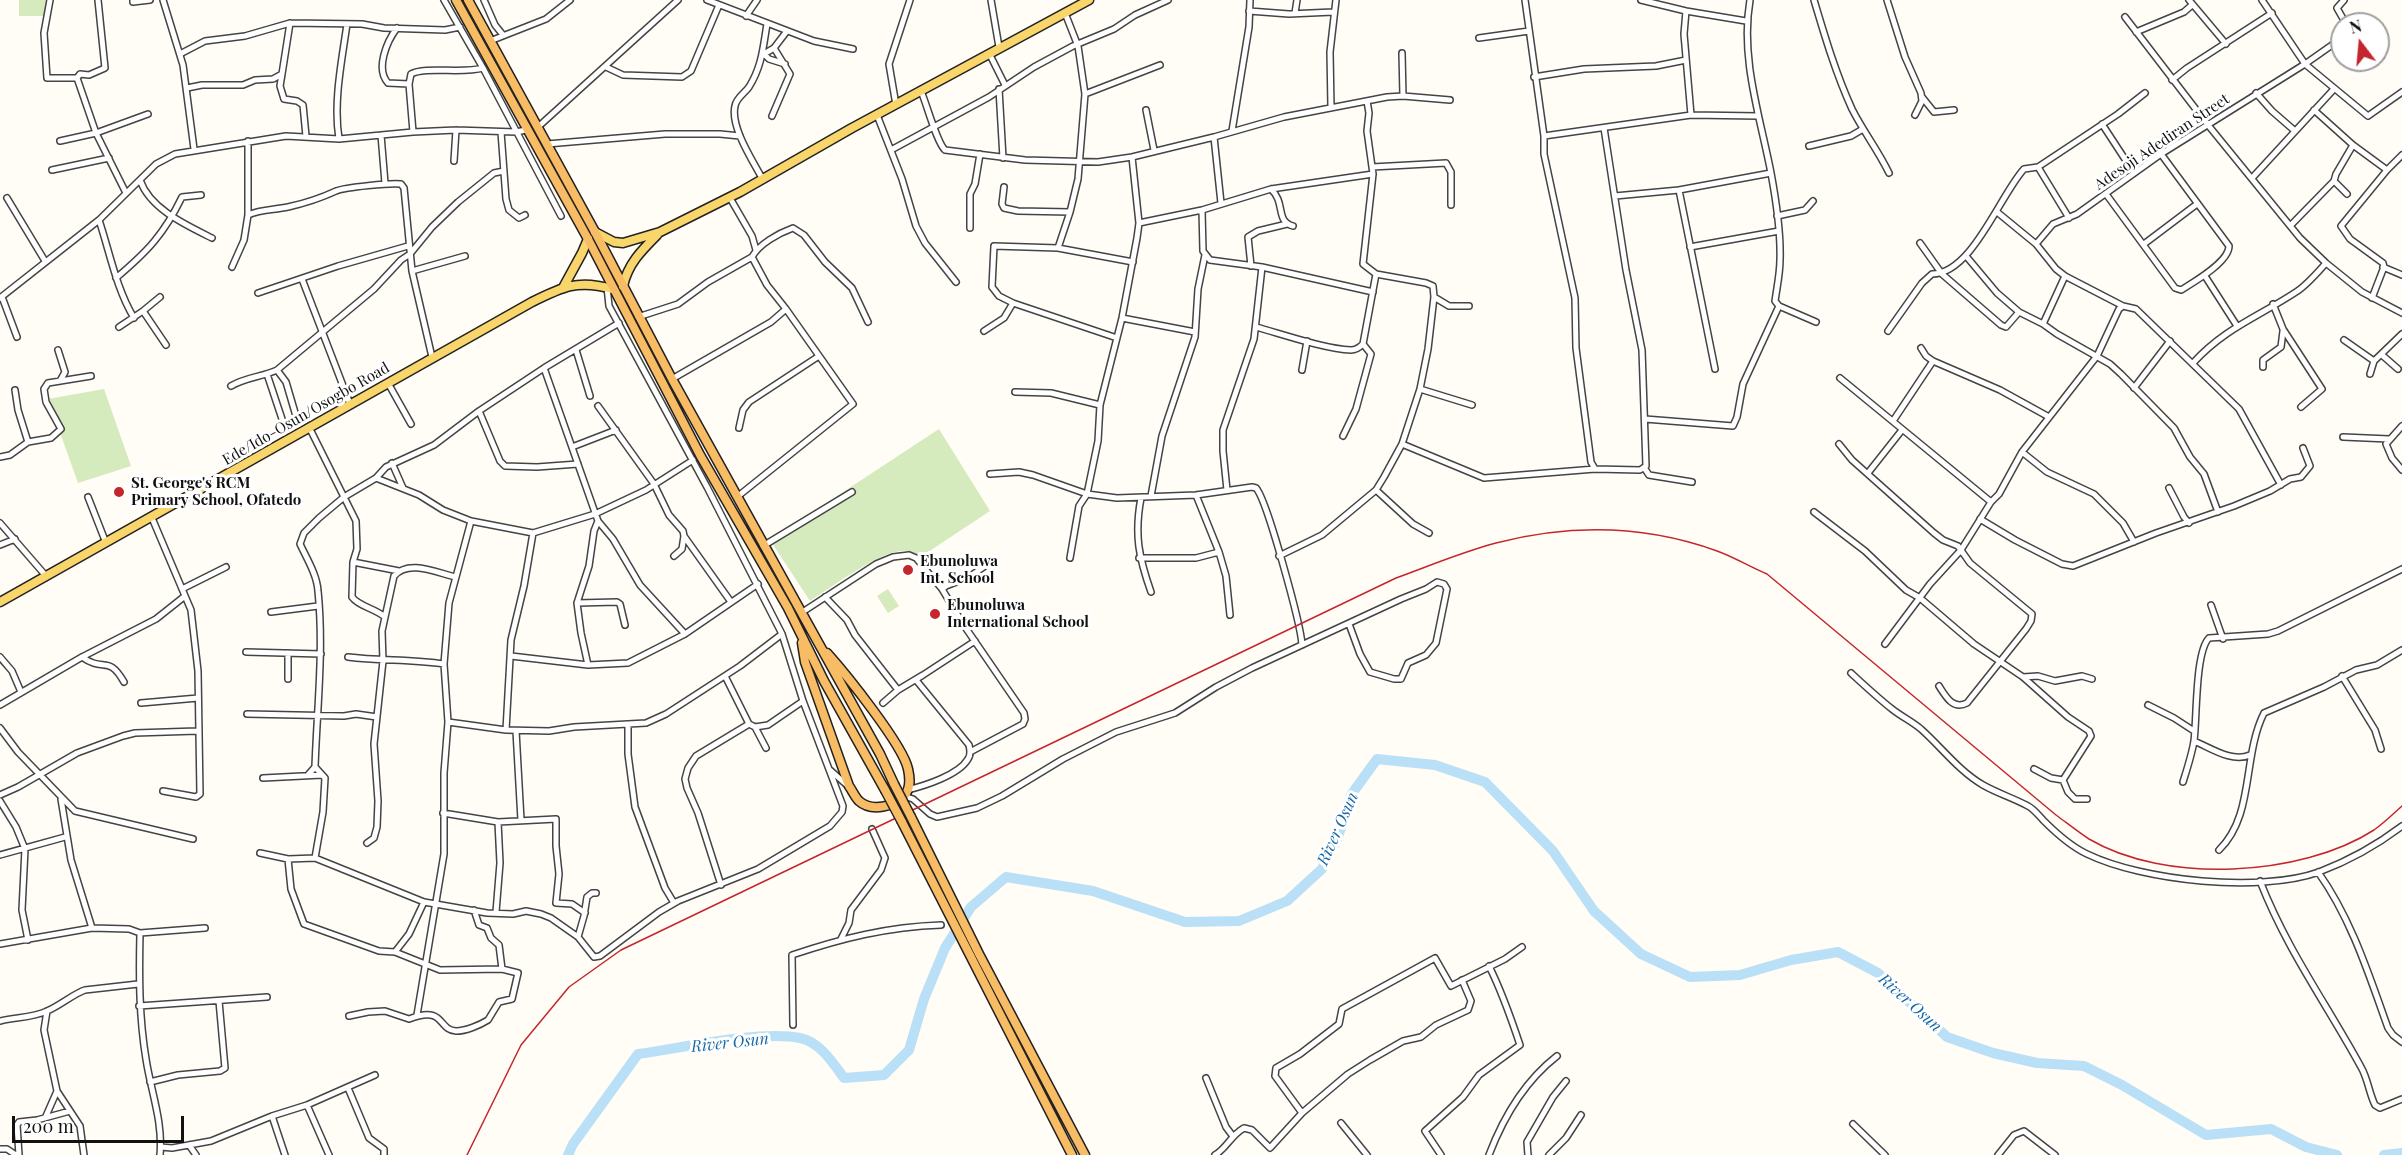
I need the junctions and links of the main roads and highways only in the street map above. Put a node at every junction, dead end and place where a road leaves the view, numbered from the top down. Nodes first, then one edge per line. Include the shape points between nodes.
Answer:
1 (456, 0) edge
2 (468, 0) edge
3 (1089, 0) edge
4 (595, 232) junction
5 (660, 232) junction
6 (588, 239) junction
7 (564, 286) junction
8 (622, 286) junction
9 (610, 288) junction
10 (0, 602) edge
11 (801, 634) junction
12 (815, 640) junction
13 (976, 958) junction
14 (1072, 1155) edge
15 (1085, 1155) edge

1 - 6 highway via 457,11
2 - 4 highway
3 - 5 main road via 730,198
4 - 5 main road via 623,243
4 - 8 highway
5 - 8 main road via 634,259
6 - 7 main road
6 - 9 highway
7 - 9 main road
7 - 10 main road, Ede/Ido-Osun/Osogbo Road
8 - 12 highway
9 - 11 highway
11 - 12 highway via 805,662 849,786 860,802 884,807 906,793 910,783 908,766 894,741
11 - 13 highway, bridge via 938,896
12 - 13 highway, bridge via 880,754
13 - 14 highway
13 - 15 highway

